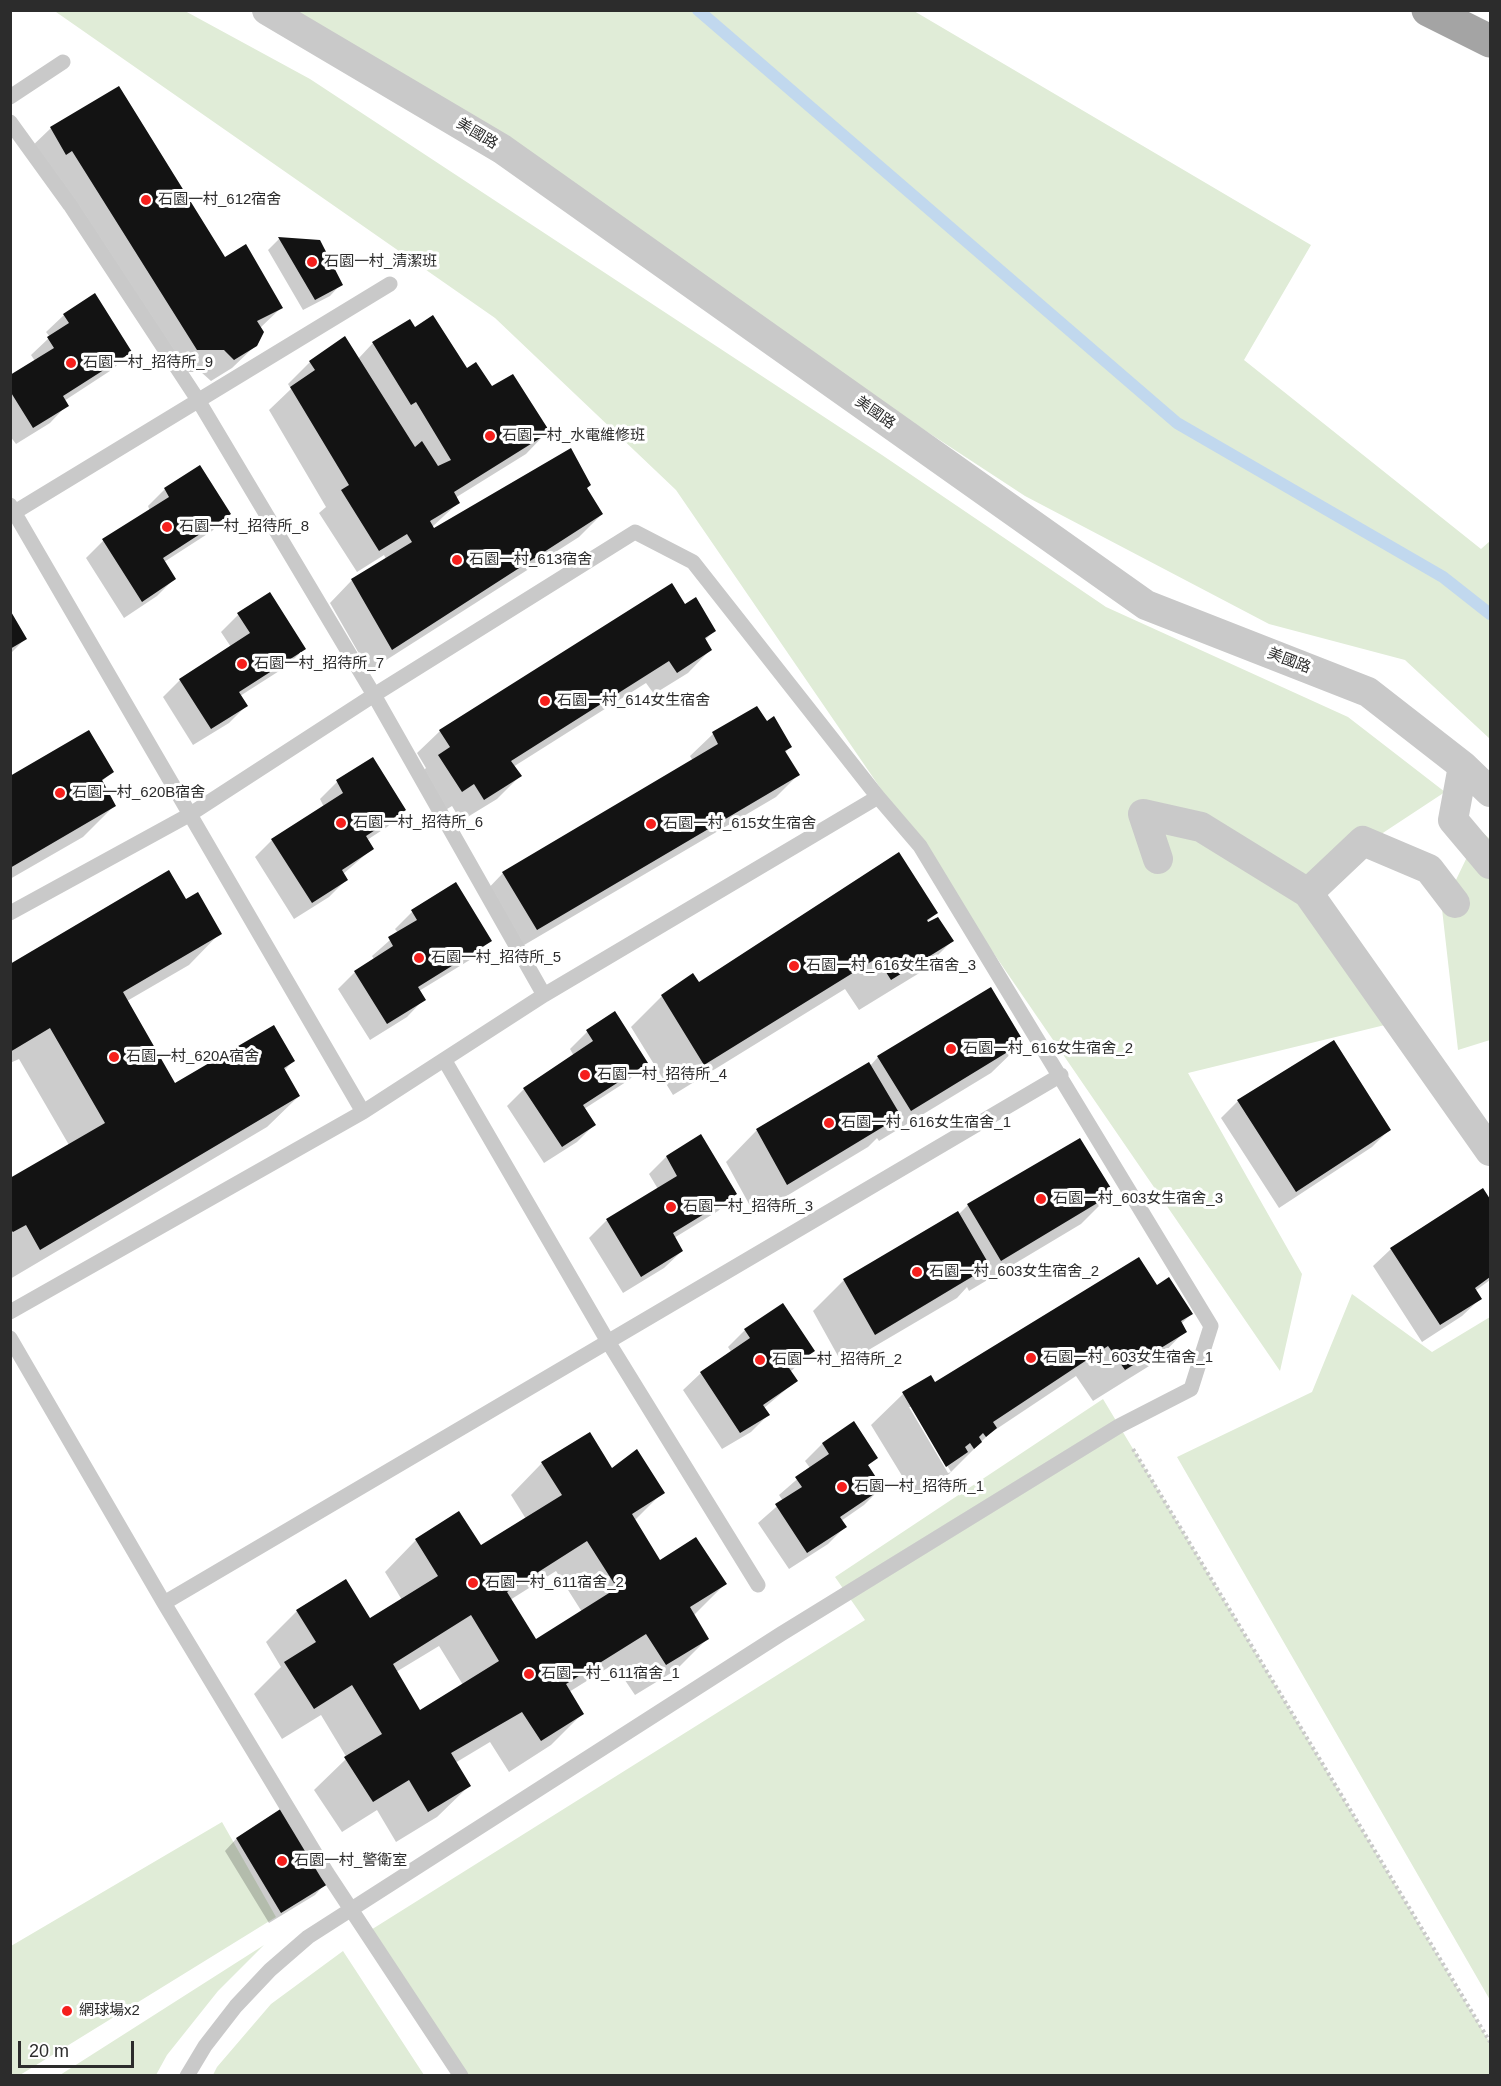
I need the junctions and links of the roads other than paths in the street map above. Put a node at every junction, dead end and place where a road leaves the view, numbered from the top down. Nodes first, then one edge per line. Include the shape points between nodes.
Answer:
1 (267, 10) edge
2 (1428, 10) edge
3 (1491, 41) edge
4 (63, 62) dead end
5 (10, 97) edge
6 (10, 122) edge
7 (390, 284) dead end
8 (198, 400) junction
9 (12, 511) edge
10 (374, 695) junction
11 (1463, 766) junction
12 (1491, 792) edge
13 (878, 797) junction
14 (189, 815) junction
15 (1158, 859) dead end
16 (1491, 864) edge
17 (1308, 892) junction
18 (1455, 903) dead end
19 (10, 913) edge
20 (544, 995) junction
21 (445, 1061) junction
22 (1061, 1075) junction
23 (363, 1112) junction
24 (1491, 1151) edge
25 (10, 1312) edge
26 (10, 1338) edge
27 (607, 1340) junction
28 (758, 1585) dead end
29 (164, 1603) junction
30 (349, 1908) junction
31 (187, 2076) edge
32 (461, 2076) edge

1 - 11 street, 美國路 via 502,149 1146,605 1368,692
2 - 3 main road
4 - 5 lane
6 - 8 lane via 70,204
7 - 8 lane
8 - 9 lane
8 - 10 lane
9 - 14 lane
10 - 13 lane via 635,532 693,562
10 - 14 lane
10 - 20 lane
11 - 12 street, 美國路
11 - 16 street via 1453,820
13 - 20 lane
13 - 22 lane via 920,846
14 - 19 lane
14 - 23 lane
15 - 17 street via 1143,814 1201,827
17 - 18 street via 1363,841 1429,869
17 - 24 street
20 - 21 lane
21 - 23 lane
21 - 27 lane
22 - 27 lane
22 - 30 lane via 1211,1326 1191,1389 1119,1426 781,1634
23 - 25 lane
26 - 29 lane
27 - 28 lane
27 - 29 lane
29 - 30 lane
30 - 31 lane via 270,1970 230,2014
30 - 32 lane

